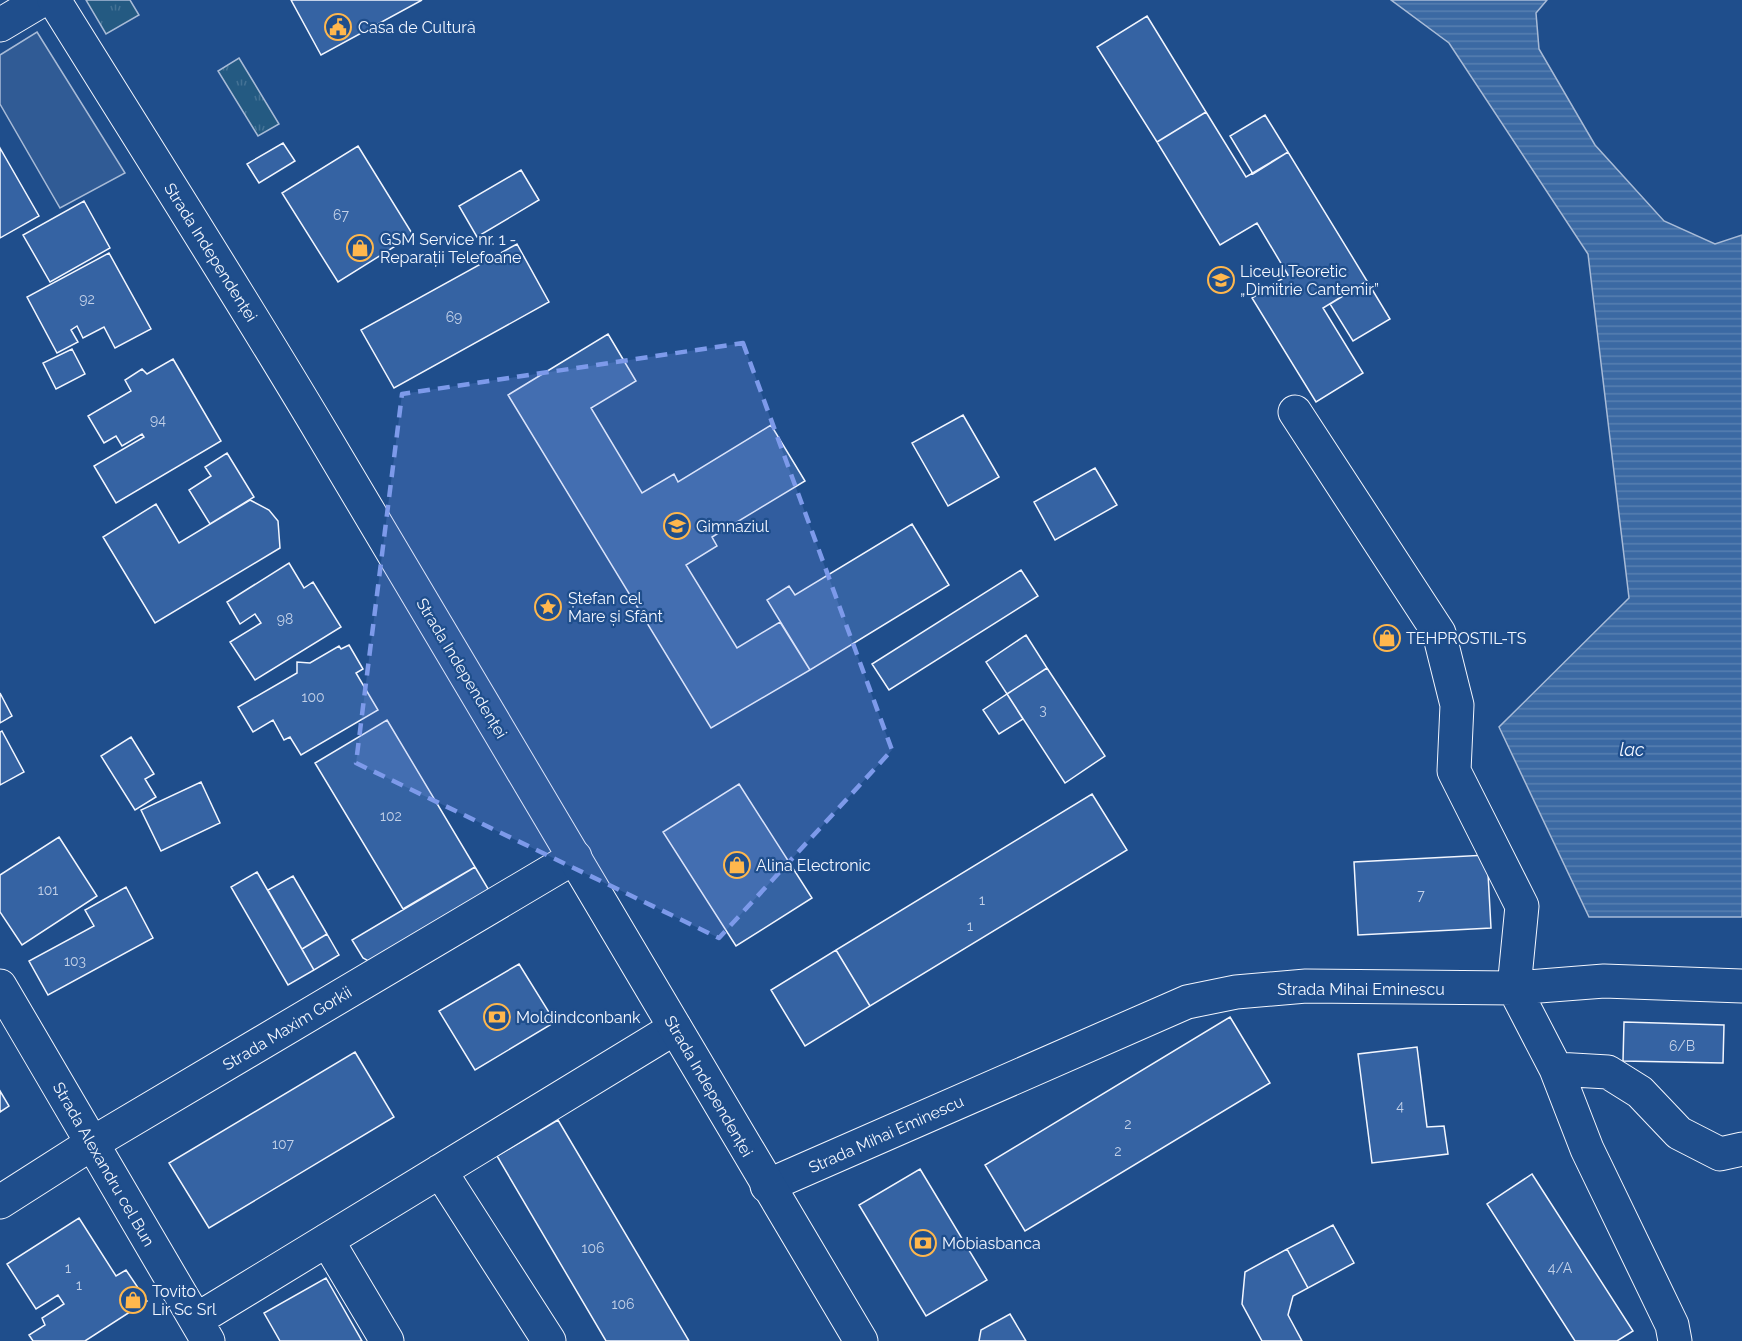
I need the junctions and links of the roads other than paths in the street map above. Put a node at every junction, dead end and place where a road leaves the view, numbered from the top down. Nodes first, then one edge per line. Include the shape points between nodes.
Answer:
1 (42, 0) edge
2 (54, 0) edge
3 (0, 25) edge
4 (1295, 412) dead end
5 (576, 858) junction
6 (0, 986) edge
7 (1742, 986) edge
8 (1514, 988) junction
9 (675, 1028) junction
10 (1556, 1069) junction
11 (91, 1144) junction
12 (1742, 1149) edge
13 (440, 1171) junction
14 (767, 1186) junction
15 (0, 1202) edge
16 (327, 1240) junction
17 (202, 1330) edge
18 (387, 1341) edge
19 (549, 1341) edge
20 (861, 1341) edge
21 (1675, 1341) edge

1 - 3 street
2 - 5 street, Strada Independenței via 322,432
4 - 8 street via 1439,633 1457,705 1454,771 1522,906
5 - 9 street, Strada Independenței
5 - 11 street, Strada Maxim Gorkii
6 - 11 street, Strada Alexandru cel Bun
7 - 8 street, Strada Mihai Eminescu via 1604,981
8 - 10 street
8 - 14 street, Strada Mihai Eminescu via 1306,986 1236,992 1187,1002
9 - 13 street
9 - 14 street, Strada Independenței
10 - 12 street via 1608,1072 1640,1092 1679,1133 1720,1154
10 - 21 street via 1587,1149 1672,1324
11 - 15 street, Strada Maxim Gorkii
11 - 17 street, Strada Alexandru cel Bun
13 - 16 street
13 - 19 street
14 - 20 street, Strada Independenței
16 - 17 street
16 - 18 street

